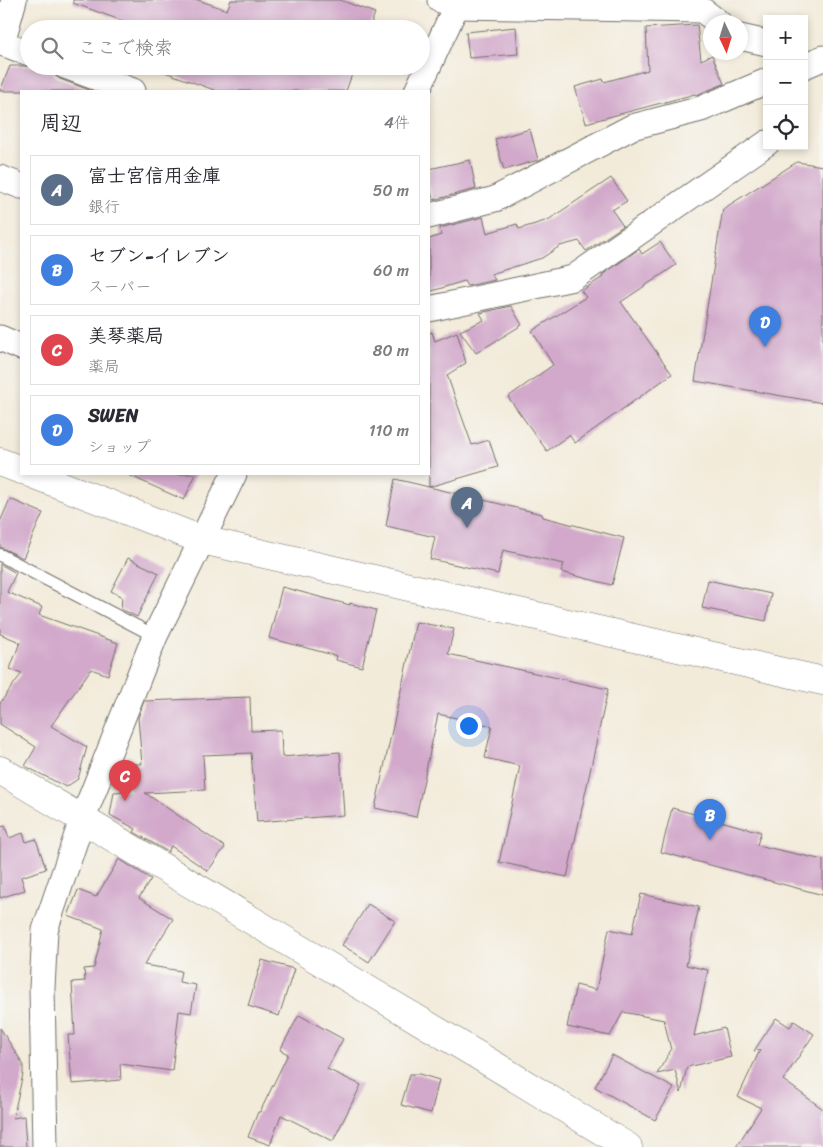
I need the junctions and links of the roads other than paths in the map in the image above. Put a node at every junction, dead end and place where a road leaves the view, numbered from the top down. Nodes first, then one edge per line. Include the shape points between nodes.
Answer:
1 (14, 0) edge
2 (452, 2) edge
3 (709, 15) edge
4 (748, 39) edge
5 (763, 42) edge
6 (1, 45) edge
7 (20, 50) edge
8 (808, 53) edge
9 (823, 57) edge
10 (430, 58) edge
11 (808, 64) edge
12 (90, 75) edge
13 (423, 75) edge
14 (763, 88) edge
15 (130, 90) edge
16 (417, 90) edge
17 (763, 146) edge
18 (0, 178) edge
19 (20, 186) edge
20 (430, 216) edge
21 (430, 309) edge
22 (0, 338) edge
23 (20, 346) edge
24 (0, 462) edge
25 (20, 470) edge
26 (35, 475) edge
27 (234, 475) edge
28 (202, 540) junction
29 (0, 555) edge
30 (155, 636) junction
31 (823, 681) edge
32 (0, 770) edge
33 (82, 820) junction
34 (45, 1147) edge
35 (628, 1147) edge

1 - 6 street
2 - 3 street via 702,10
2 - 10 street
4 - 5 street
6 - 7 street
8 - 9 street
9 - 11 street
12 - 15 street
13 - 16 street
14 - 20 street via 632,127 495,199
17 - 21 street via 573,278
18 - 19 street
22 - 23 street
24 - 25 street
26 - 28 street
27 - 28 street
28 - 30 street
28 - 31 street
29 - 30 lane
30 - 33 street
32 - 33 street
33 - 34 street via 45,930 42,988
33 - 35 street

